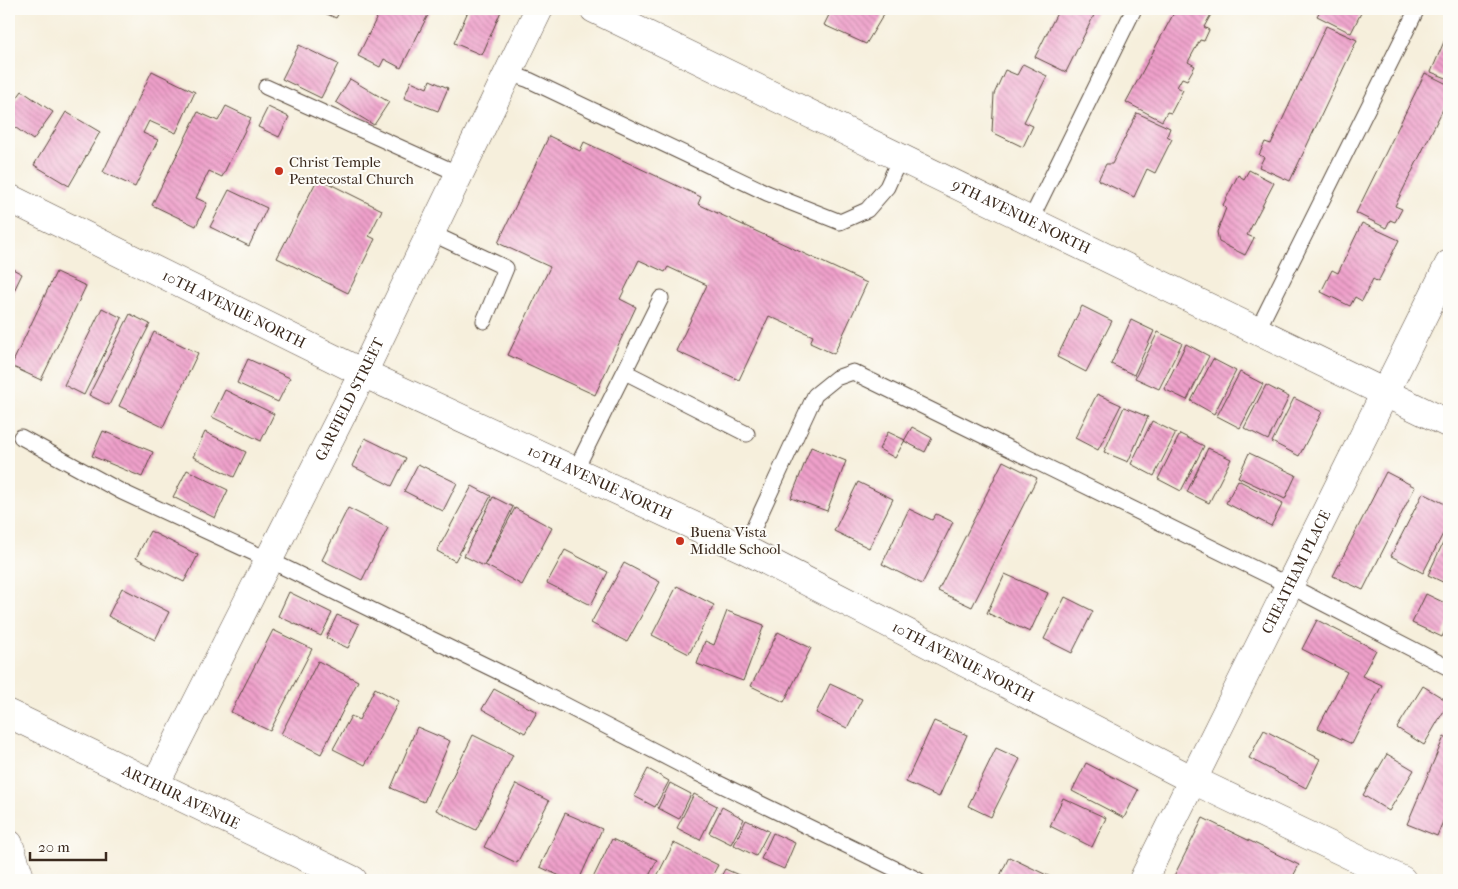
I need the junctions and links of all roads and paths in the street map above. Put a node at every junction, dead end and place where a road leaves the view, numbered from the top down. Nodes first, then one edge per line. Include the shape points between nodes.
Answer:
1 (539, 9) edge
2 (594, 9) edge
3 (1134, 9) edge
4 (1416, 9) edge
5 (508, 73) junction
6 (266, 88) dead end
7 (900, 158) junction
8 (459, 174) junction
9 (9, 198) edge
10 (1030, 221) junction
11 (431, 233) junction
12 (1449, 264) edge
13 (661, 298) dead end
14 (484, 321) dead end
15 (1257, 331) junction
16 (624, 372) junction
17 (363, 373) junction
18 (1386, 393) junction
19 (1449, 424) edge
20 (747, 434) dead end
21 (22, 437) dead end
22 (575, 471) junction
23 (744, 549) junction
24 (269, 560) junction
25 (1288, 585) junction
26 (1449, 668) edge
27 (9, 714) edge
28 (1193, 780) junction
29 (155, 785) junction
30 (9, 844) edge
31 (22, 880) edge
32 (353, 880) edge
33 (918, 880) edge
34 (1143, 880) edge
35 (1402, 880) edge

1 - 5 main road, GARFIELD STREET
2 - 7 main road, 9TH AVENUE NORTH
3 - 10 lane
4 - 15 lane
5 - 7 lane via 767,193 840,222 867,210 887,187
5 - 8 main road, GARFIELD STREET
6 - 8 lane
7 - 10 main road, 9TH AVENUE NORTH
8 - 11 main road, GARFIELD STREET
9 - 17 main road, 10TH AVENUE NORTH
10 - 15 main road, 9TH AVENUE NORTH
11 - 14 lane via 506,268
11 - 17 main road, GARFIELD STREET
12 - 18 main road, CHEATHAM PLACE
13 - 16 lane
15 - 18 main road, 9TH AVENUE NORTH
16 - 20 lane
16 - 22 lane
17 - 22 main road, 10TH AVENUE NORTH
17 - 24 main road, GARFIELD STREET
18 - 19 main road, 9TH AVENUE NORTH
18 - 25 main road, CHEATHAM PLACE
21 - 24 lane via 122,492
22 - 23 main road, 10TH AVENUE NORTH
23 - 25 lane via 815,395 836,378 853,372
23 - 28 main road, 10TH AVENUE NORTH
24 - 29 main road, GARFIELD STREET
24 - 33 lane
25 - 26 lane
25 - 28 main road, CHEATHAM PLACE
27 - 29 main road, ARTHUR AVENUE
28 - 34 main road, CHEATHAM PLACE
28 - 35 main road, 10TH AVENUE NORTH
29 - 32 main road, ARTHUR AVENUE
30 - 31 main road

